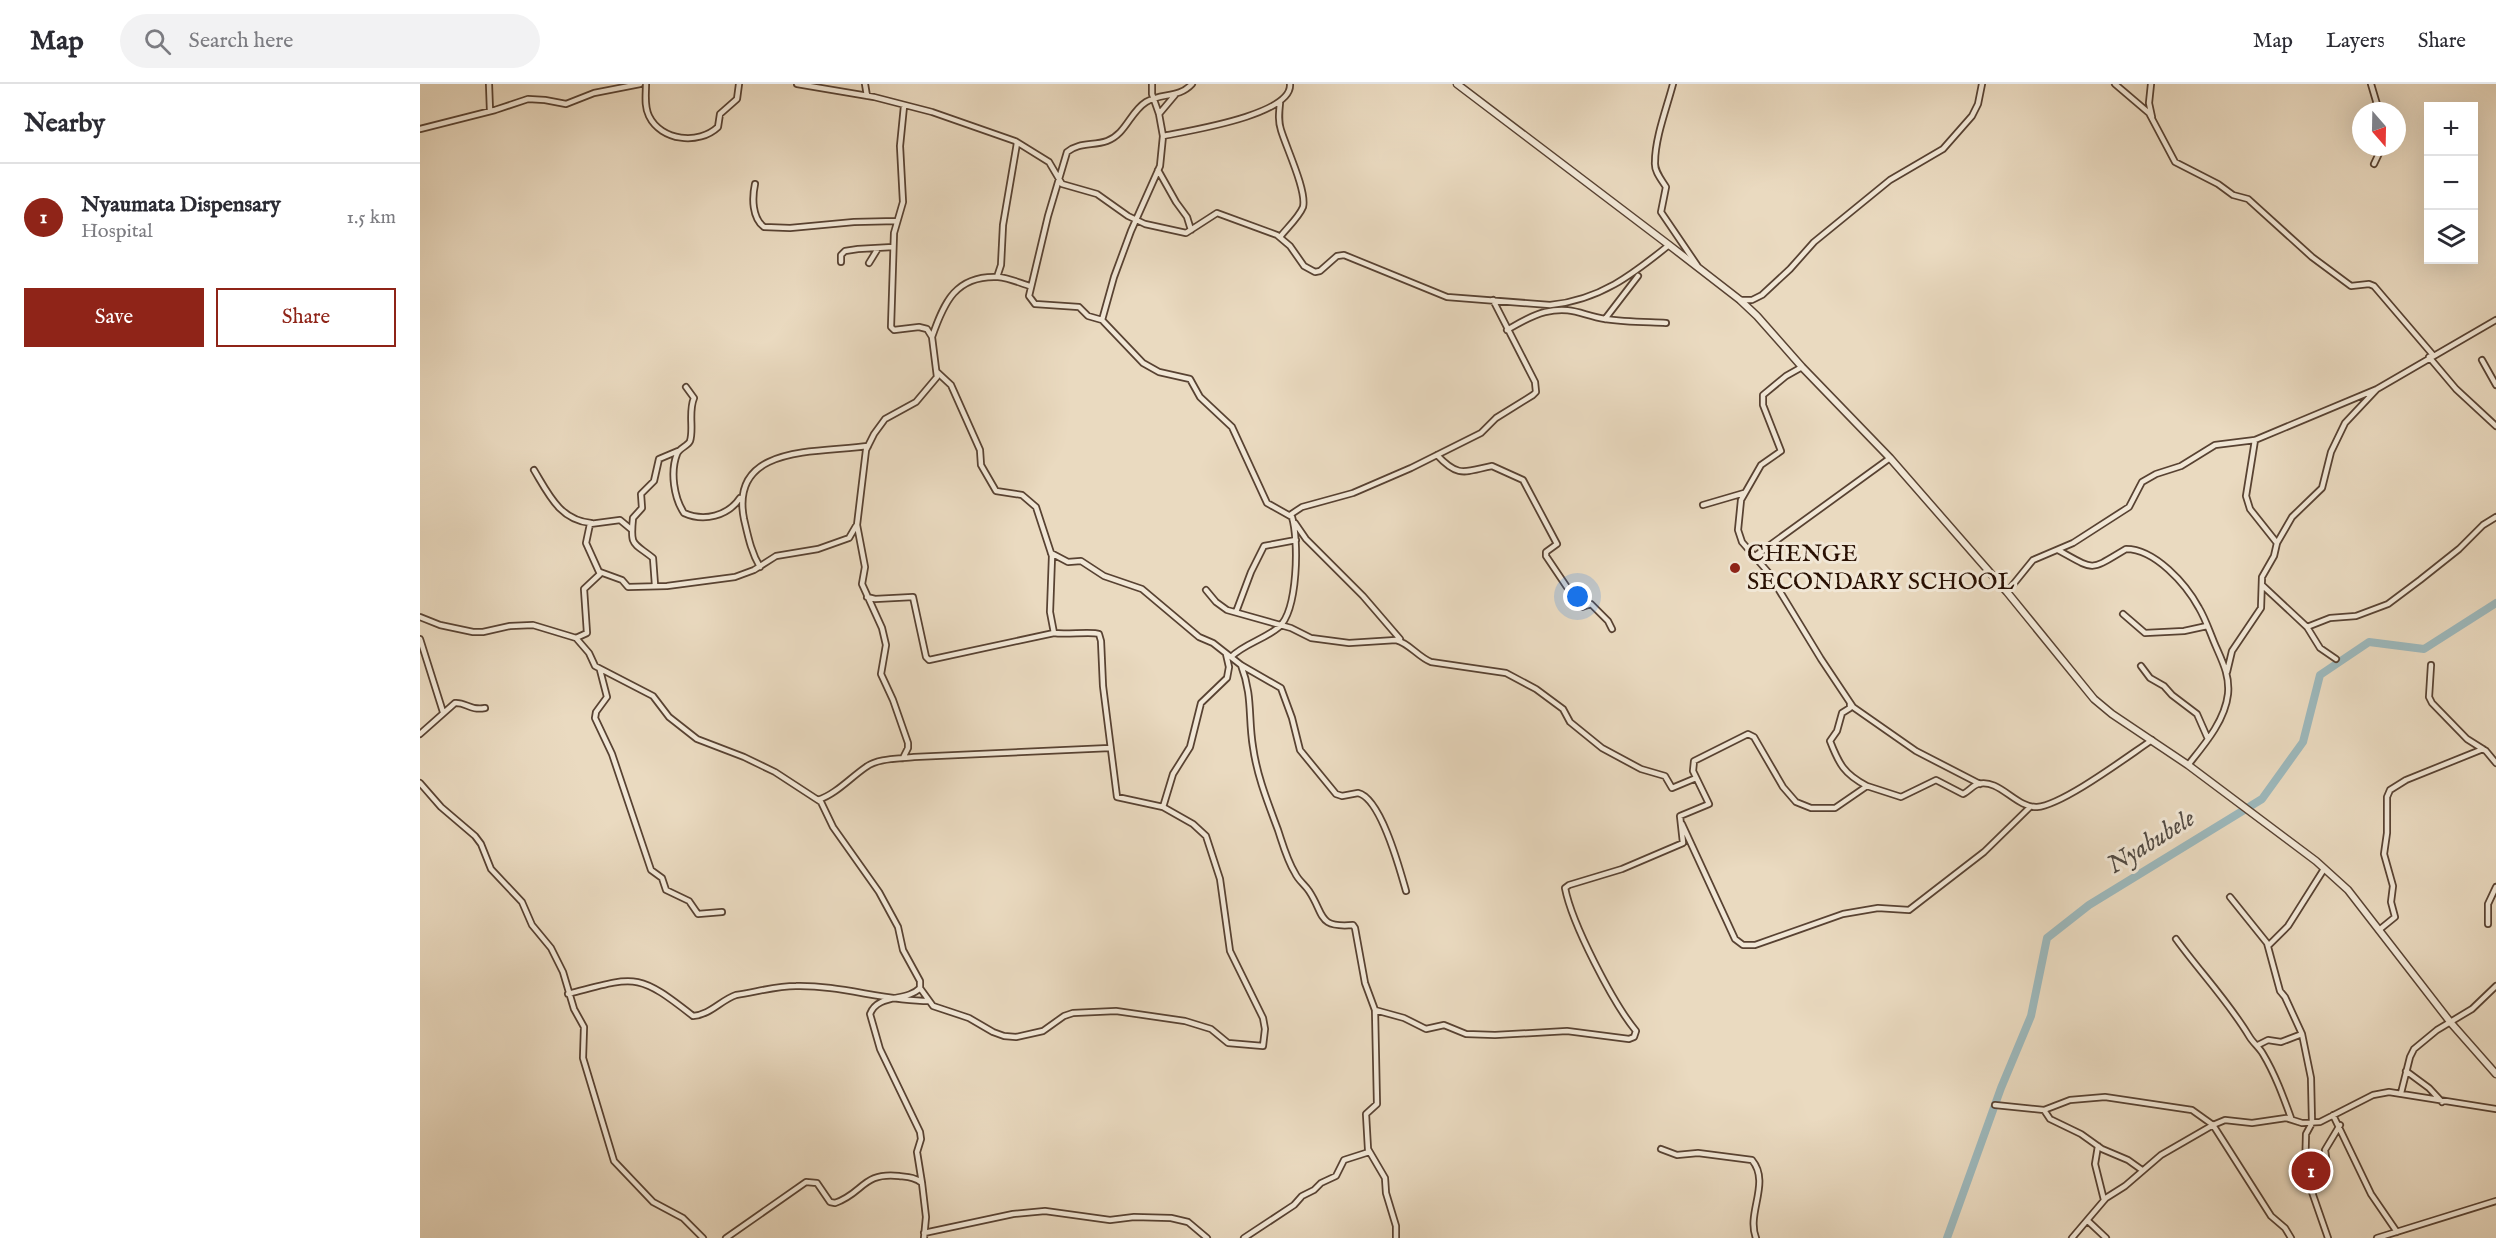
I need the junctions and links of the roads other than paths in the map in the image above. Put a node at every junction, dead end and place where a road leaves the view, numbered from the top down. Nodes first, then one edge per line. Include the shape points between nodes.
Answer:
1 (489, 84) edge
2 (608, 84) edge
3 (640, 84) edge
4 (646, 84) edge
5 (739, 84) edge
6 (797, 84) edge
7 (865, 84) edge
8 (1152, 84) edge
9 (1192, 84) edge
10 (1290, 84) edge
11 (1457, 84) edge
12 (1673, 84) edge
13 (1982, 84) edge
14 (2115, 84) edge
15 (2151, 84) edge
16 (2371, 84) edge
17 (813, 86) edge
18 (611, 90) junction
19 (1175, 94) junction
20 (867, 96) junction
21 (1153, 98) junction
22 (2376, 102) edge
23 (1280, 103) junction
24 (904, 106) junction
25 (490, 111) junction
26 (1159, 114) junction
27 (2153, 120) junction
28 (420, 129) edge
29 (1163, 136) junction
30 (1017, 142) junction
31 (2378, 156) edge
32 (2374, 164) dead end
33 (1158, 170) junction
34 (1059, 181) junction
35 (755, 184) dead end
36 (1135, 220) junction
37 (897, 221) junction
38 (1191, 230) junction
39 (1280, 237) junction
40 (1669, 244) junction
41 (893, 247) junction
42 (878, 249) junction
43 (841, 262) dead end
44 (869, 263) dead end
45 (1702, 271) junction
46 (1638, 276) dead end
47 (997, 277) junction
48 (1030, 286) junction
49 (1493, 300) junction
50 (1740, 300) junction
51 (1605, 319) junction
52 (1102, 320) junction
53 (2496, 320) edge
54 (1666, 323) dead end
55 (1507, 330) junction
56 (932, 337) junction
57 (2431, 356) junction
58 (2482, 360) dead end
59 (1802, 367) junction
60 (937, 372) junction
61 (2496, 385) edge
62 (686, 387) dead end
63 (2377, 389) junction
64 (2496, 426) edge
65 (2255, 440) junction
66 (868, 446) junction
67 (678, 451) junction
68 (1437, 455) junction
69 (1890, 458) junction
70 (534, 470) dead end
71 (1745, 493) junction
72 (741, 495) junction
73 (1703, 505) dead end
74 (1292, 517) junction
75 (2496, 517) edge
76 (591, 523) junction
77 (857, 525) junction
78 (632, 530) junction
79 (1296, 540) junction
80 (2277, 543) junction
81 (2058, 550) junction
82 (1051, 553) junction
83 (1755, 556) junction
84 (760, 567) junction
85 (600, 572) junction
86 (2261, 584) junction
87 (655, 585) junction
88 (1206, 590) dead end
89 (2007, 592) junction
90 (867, 597) junction
91 (1236, 612) junction
92 (2123, 614) dead end
93 (420, 617) edge
94 (1281, 626) junction
95 (2207, 626) junction
96 (2307, 627) junction
97 (1612, 629) dead end
98 (1054, 633) junction
99 (576, 638) junction
100 (420, 639) edge
101 (1402, 641) junction
102 (1228, 655) junction
103 (2336, 659) dead end
104 (1241, 665) junction
105 (2431, 665) dead end
106 (2141, 666) dead end
107 (600, 670) junction
108 (2227, 672) junction
109 (1850, 703) junction
110 (484, 708) dead end
111 (443, 712) junction
112 (420, 734) edge
113 (2208, 739) junction
114 (2152, 740) junction
115 (1110, 748) junction
116 (2483, 749) junction
117 (903, 758) junction
118 (2496, 763) edge
119 (2188, 765) junction
120 (1695, 778) junction
121 (420, 783) edge
122 (1980, 784) junction
123 (1867, 786) junction
124 (818, 800) junction
125 (1163, 807) junction
126 (2030, 807) junction
127 (1680, 819) junction
128 (2324, 869) junction
129 (2496, 887) edge
130 (1406, 891) dead end
131 (2230, 897) dead end
132 (722, 912) dead end
133 (2488, 924) dead end
134 (2379, 930) junction
135 (2176, 939) dead end
136 (2268, 946) junction
137 (2496, 986) edge
138 (920, 988) junction
139 (568, 994) junction
140 (890, 999) junction
141 (929, 1001) junction
142 (1375, 1010) junction
143 (2451, 1023) junction
144 (2302, 1034) junction
145 (2258, 1045) junction
146 (2406, 1071) junction
147 (2496, 1074) edge
148 (2401, 1093) junction
149 (2442, 1102) junction
150 (1995, 1106) dead end
151 (2496, 1109) edge
152 (2044, 1110) junction
153 (2333, 1115) junction
154 (2291, 1118) junction
155 (2312, 1123) junction
156 (2213, 1125) junction
157 (2340, 1125) junction
158 (2098, 1146) junction
159 (1661, 1149) dead end
160 (1369, 1152) junction
161 (2142, 1170) junction
162 (922, 1183) junction
163 (2312, 1192) junction
164 (2104, 1200) junction
165 (2496, 1201) edge
166 (2088, 1221) junction
167 (2397, 1232) junction
168 (924, 1235) edge
169 (703, 1238) edge
170 (726, 1238) edge
171 (1207, 1238) edge
172 (1244, 1238) edge
173 (1396, 1238) edge
174 (1756, 1238) edge
175 (2072, 1238) edge
176 (2106, 1238) edge
177 (2291, 1238) edge
178 (2328, 1238) edge
179 (2377, 1238) edge

1 - 25 street
2 - 18 street
3 - 18 street
4 - 5 street via 646,107 652,122 665,134 683,138 706,135 718,128 720,114 737,99
6 - 17 street
7 - 20 street
8 - 21 street
9 - 19 street
10 - 23 street via 1289,94
11 - 40 street
12 - 45 street via 1655,161 1658,176 1666,187 1661,212
13 - 50 street via 1972,116 1944,149 1890,180 1814,242 1762,295
14 - 27 street
15 - 27 street via 2149,103
16 - 22 street
17 - 20 street
18 - 25 street via 566,104 528,99
19 - 21 street
19 - 26 street
20 - 24 street
21 - 26 street
21 - 34 street via 1113,137 1075,146 1067,152
23 - 29 street via 1233,120
23 - 39 street via 1281,131 1294,162 1303,203
24 - 30 street via 939,114
24 - 37 street via 900,147 903,202
25 - 28 street
26 - 29 street
27 - 57 street via 2175,162 2233,195 2248,199 2312,257 2351,286 2374,286
29 - 33 street
30 - 34 street via 1049,162
30 - 47 street
31 - 32 street
33 - 36 street
33 - 38 street
34 - 36 street via 1096,194
34 - 48 street
35 - 37 street via 753,203 764,227
36 - 38 street via 1181,233
36 - 52 street
37 - 41 street
38 - 39 street via 1217,213
39 - 49 street via 1304,266 1315,272 1336,256 1344,255 1437,294
40 - 45 street
40 - 49 street via 1636,273 1582,299 1550,305
41 - 42 street
41 - 56 street via 891,327 922,327
42 - 43 street via 845,251
42 - 44 street
45 - 50 street
46 - 51 street
47 - 48 street
47 - 56 street via 970,280 958,287 941,312
48 - 52 street via 1029,296 1035,304 1079,308
49 - 55 street
50 - 59 street
51 - 54 street
51 - 55 street via 1572,309 1555,310
52 - 74 street via 1143,363 1191,381 1204,402 1232,427 1267,503
53 - 57 street
55 - 68 street via 1535,382 1536,392 1480,433
56 - 60 street
57 - 63 street
57 - 64 street via 2456,389
58 - 61 street
59 - 69 street
59 - 71 street via 1763,395 1763,405 1781,451 1761,465
60 - 66 street via 934,383 916,402 882,422
60 - 82 street via 951,385 980,450 981,465 996,491 1022,495 1034,505
62 - 67 street via 694,398 690,441
63 - 65 street
63 - 80 street via 2345,423 2331,452 2322,488 2292,517
65 - 80 street via 2246,496
65 - 81 street via 2215,445 2156,474 2142,482 2129,507
66 - 72 street via 804,452 766,463 748,477
66 - 77 street
67 - 72 street via 674,489 684,513 700,518 717,514 732,508
67 - 78 street via 659,459 654,481 641,494 642,508 633,518
68 - 74 street via 1353,494 1302,507
68 - 97 street via 1463,472 1492,466 1523,480 1557,544 1546,556 1581,606 1591,604
69 - 83 street
69 - 89 street
70 - 76 street via 565,513 576,521
71 - 73 street
71 - 83 street via 1739,507 1739,535
72 - 84 street via 752,552
74 - 79 street
74 - 101 street via 1306,539
75 - 96 street via 2388,604
76 - 78 street via 620,520
76 - 85 street via 586,543
77 - 84 street via 849,538 818,549 776,556
77 - 90 street via 865,567 862,584
78 - 87 street via 635,546 654,560
79 - 91 street via 1264,546
79 - 94 street via 1289,610
80 - 86 street
81 - 89 street via 2033,560
81 - 95 street via 2090,567 2104,564 2126,549 2142,552 2169,570 2198,606
82 - 98 street via 1050,612
82 - 102 street via 1068,562 1081,561 1104,576 1142,589 1198,637
83 - 109 street
84 - 87 street via 735,577
85 - 87 street via 628,586
85 - 99 street via 584,589 587,633
86 - 96 street
86 - 108 street via 2261,608 2232,651
88 - 91 street via 1219,605
89 - 114 street via 2094,699
90 - 98 street via 913,597 928,660
90 - 117 street via 886,645 881,674 908,743
91 - 94 street
92 - 95 street via 2145,633
93 - 99 street via 472,632 533,626
94 - 101 street via 1311,638 1349,643
94 - 102 street
95 - 108 street
96 - 103 street via 2320,648
98 - 115 street via 1093,632 1100,636
99 - 107 street
100 - 111 street
101 - 120 street via 1431,662 1495,670 1515,677 1563,709 1570,722 1597,744 1641,769 1667,777 1672,788
102 - 104 street
102 - 125 street via 1227,678 1201,703 1190,747 1173,774
104 - 130 street via 1281,688 1300,750 1331,791 1340,796 1361,793 1367,798 1385,830
104 - 142 street via 1250,694 1253,749 1282,843 1294,872 1322,918 1336,926 1354,926 1365,983
105 - 116 street via 2432,704 2467,739
106 - 113 street via 2150,678 2196,714
107 - 124 street via 653,696 669,717 697,739 756,762
107 - 132 street via 607,697 595,718 612,754 651,870 662,878 666,890 689,901 698,914
108 - 113 street via 2226,706
109 - 122 street via 1916,751
109 - 123 street via 1830,741 1834,756 1848,774
110 - 111 street via 474,710 458,702
111 - 112 street
113 - 119 street
114 - 119 street
114 - 126 street via 2067,794 2048,804
115 - 117 street
115 - 125 street via 1118,797
116 - 118 street
116 - 134 street via 2390,790 2384,854 2393,886 2391,902 2395,917
117 - 124 street via 870,764
119 - 128 street
120 - 123 street via 1694,761 1752,734 1796,802 1811,808 1835,808
120 - 127 street via 1709,804 1683,814
121 - 139 street via 475,836 491,869 525,906 532,925 558,961
122 - 123 street via 1963,795 1936,780 1901,798
122 - 126 street via 2000,789
124 - 138 street via 898,927 903,950
125 - 141 street via 1193,824 1211,846 1230,951 1263,1018 1263,1046 1228,1043 1211,1029 1185,1022 1116,1011 1073,1013 1043,1031 1004,1036
126 - 127 street via 1983,852 1909,910 1878,908 1843,914 1755,945 1743,945 1735,939
127 - 142 street via 1684,841 1680,844 1565,888 1585,941 1636,1031 1632,1038 1567,1031 1466,1034 1444,1025 1426,1029
128 - 134 street via 2348,890
128 - 136 street via 2288,926
129 - 133 street via 2488,904
131 - 136 street
134 - 143 street
135 - 145 street
136 - 144 street via 2280,991
137 - 143 street
138 - 140 street via 914,994
138 - 141 street
139 - 140 street via 616,981 640,981 658,989 693,1016 710,1011 728,998 796,986
139 - 169 street via 584,1027 583,1058 614,1161 653,1202 683,1218
140 - 141 street
140 - 162 street via 872,1010 871,1020 887,1065 920,1132 917,1152
142 - 160 street via 1377,1104 1366,1114
143 - 146 street via 2414,1049
143 - 147 street
144 - 145 street
144 - 155 street via 2311,1078
145 - 154 street
146 - 148 street
146 - 149 street
148 - 149 street
148 - 153 street via 2380,1093
149 - 151 street
150 - 152 street
152 - 156 street via 2070,1100 2105,1097 2192,1110
152 - 158 street via 2050,1119
153 - 155 street
153 - 157 street
154 - 155 street
154 - 156 street via 2252,1123 2225,1120
155 - 163 street via 2306,1134 2304,1166
156 - 161 street
156 - 177 street via 2271,1216
157 - 163 street via 2325,1150 2327,1164
157 - 167 street via 2371,1194
158 - 161 street
158 - 164 street via 2095,1164
159 - 174 street via 1677,1155 1698,1153 1752,1160 1759,1176 1752,1226
160 - 172 street via 1344,1160 1336,1176
160 - 173 street via 1385,1178
161 - 164 street
162 - 168 street
162 - 170 street via 908,1177 878,1176 835,1203 810,1181
163 - 178 street
164 - 166 street
165 - 167 street
166 - 175 street
166 - 176 street
167 - 179 street
168 - 171 street via 1013,1214 1045,1211 1110,1220 1171,1218 1188,1222

